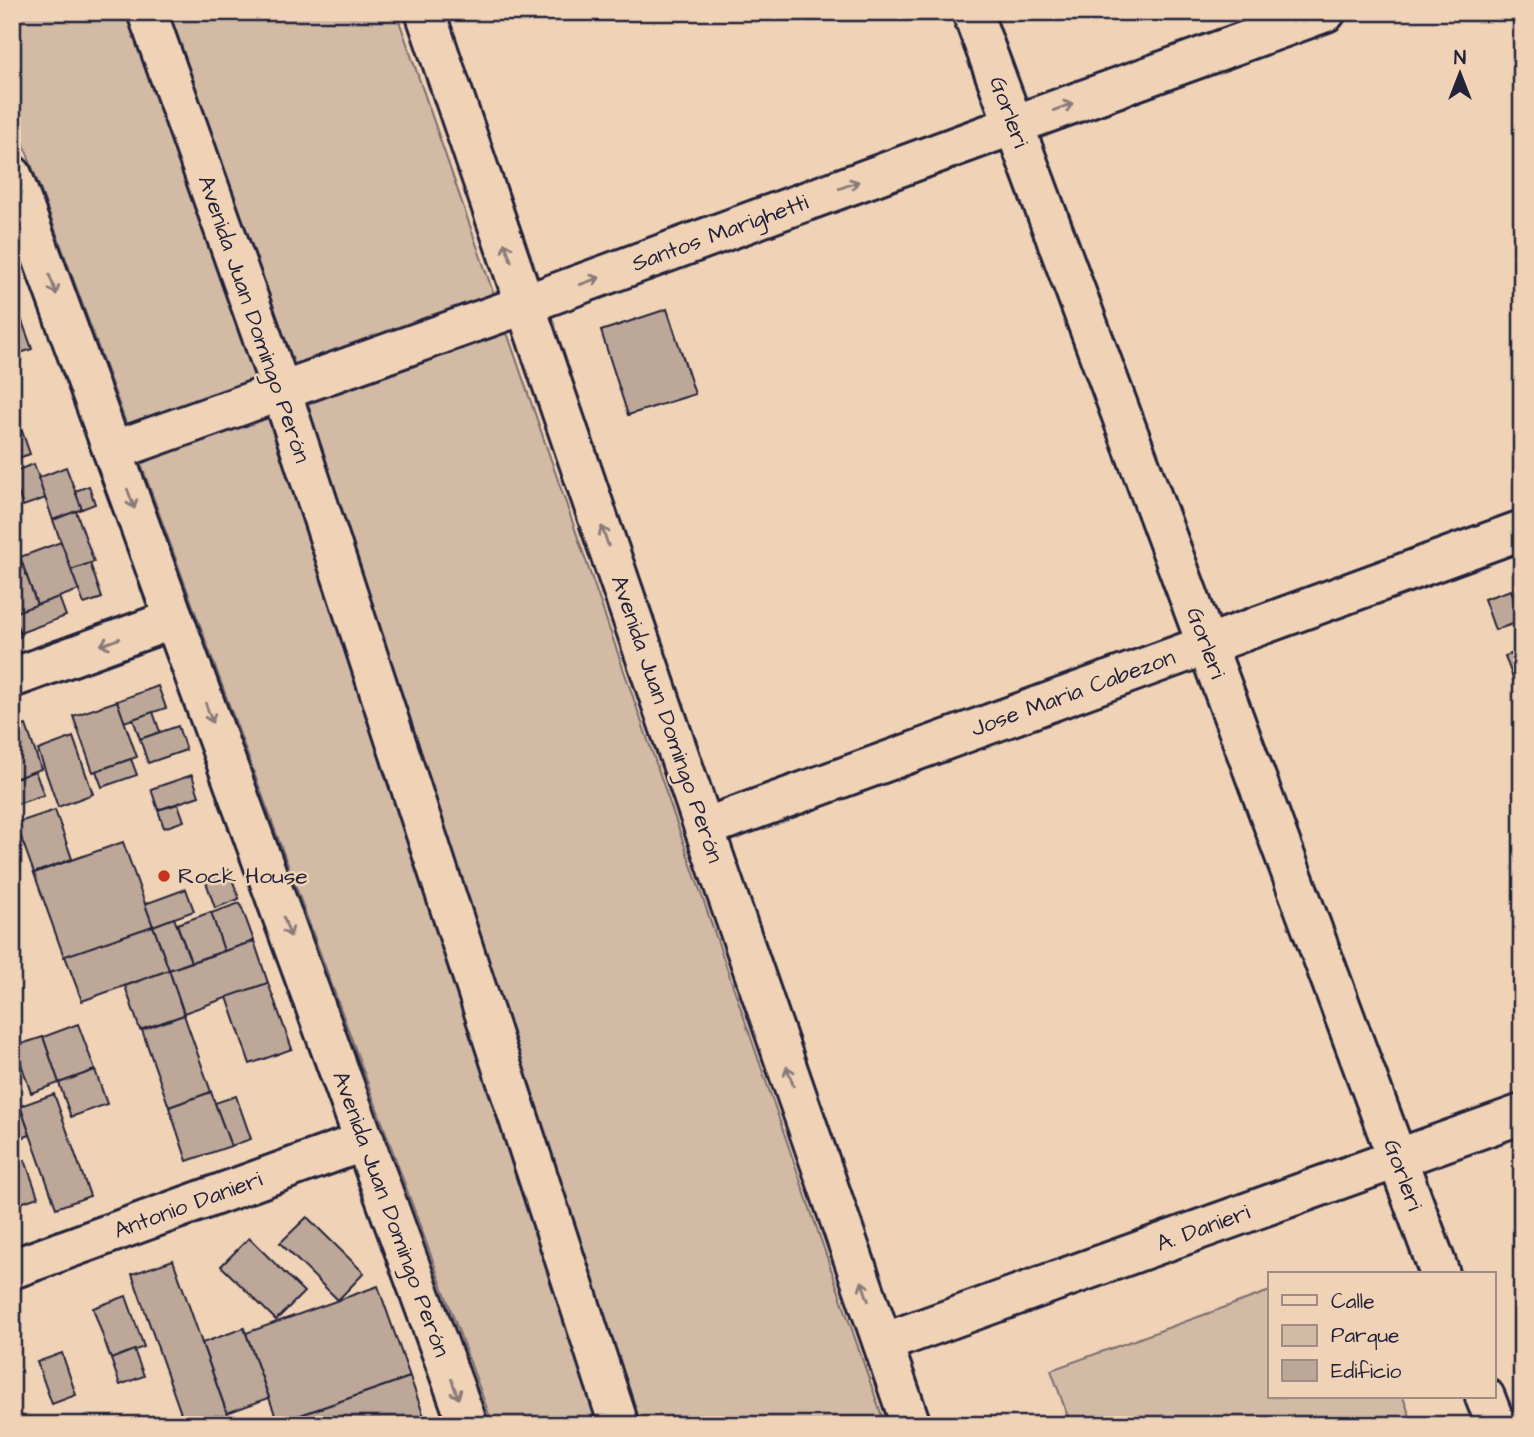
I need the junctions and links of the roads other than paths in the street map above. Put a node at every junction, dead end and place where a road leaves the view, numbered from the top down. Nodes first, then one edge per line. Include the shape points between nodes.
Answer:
1 (147, 12) edge
2 (425, 12) edge
3 (972, 12) edge
4 (1326, 12) edge
5 (1014, 125) junction
6 (12, 175) edge
7 (22, 232) edge
8 (526, 304) junction
9 (281, 390) junction
10 (113, 451) junction
11 (1522, 530) edge
12 (174, 619) junction
13 (1206, 645) junction
14 (12, 678) edge
15 (704, 828) junction
16 (1522, 1114) edge
17 (365, 1141) junction
18 (1397, 1159) junction
19 (12, 1269) edge
20 (1439, 1272) edge
21 (883, 1343) junction
22 (1485, 1398) edge
23 (468, 1425) edge
24 (619, 1425) edge
25 (911, 1425) edge
26 (1496, 1425) edge

1 - 9 street, Avenida Juan Domingo Perón
8 -> 2 street, Avenida Juan Domingo Perón
3 - 5 street, Gorleri
5 -> 4 street, Santos Marighetti
8 -> 5 street, Santos Marighetti
5 - 13 street, Gorleri
6 - 7 street, Avenida Juan Domingo Perón
7 -> 10 street, Avenida Juan Domingo Perón
8 - 9 street, Santos Marighetti
15 -> 8 street, Avenida Juan Domingo Perón
9 - 10 street, Santos Marighetti
9 - 24 street, Avenida Juan Domingo Perón
10 -> 12 street, Avenida Juan Domingo Perón
11 - 13 street, Jose Maria Cabezon
12 -> 14 street
12 -> 17 street, Avenida Juan Domingo Perón
13 - 15 street, Jose Maria Cabezon
13 - 18 street, Gorleri
21 -> 15 street, Avenida Juan Domingo Perón
16 - 18 street, A. Danieri
17 - 19 street, Antonio Danieri
17 -> 23 street, Avenida Juan Domingo Perón
18 - 20 street, Gorleri
18 - 21 street, A. Danieri
21 - 25 street, Avenida Juan Domingo Perón
22 - 26 street

